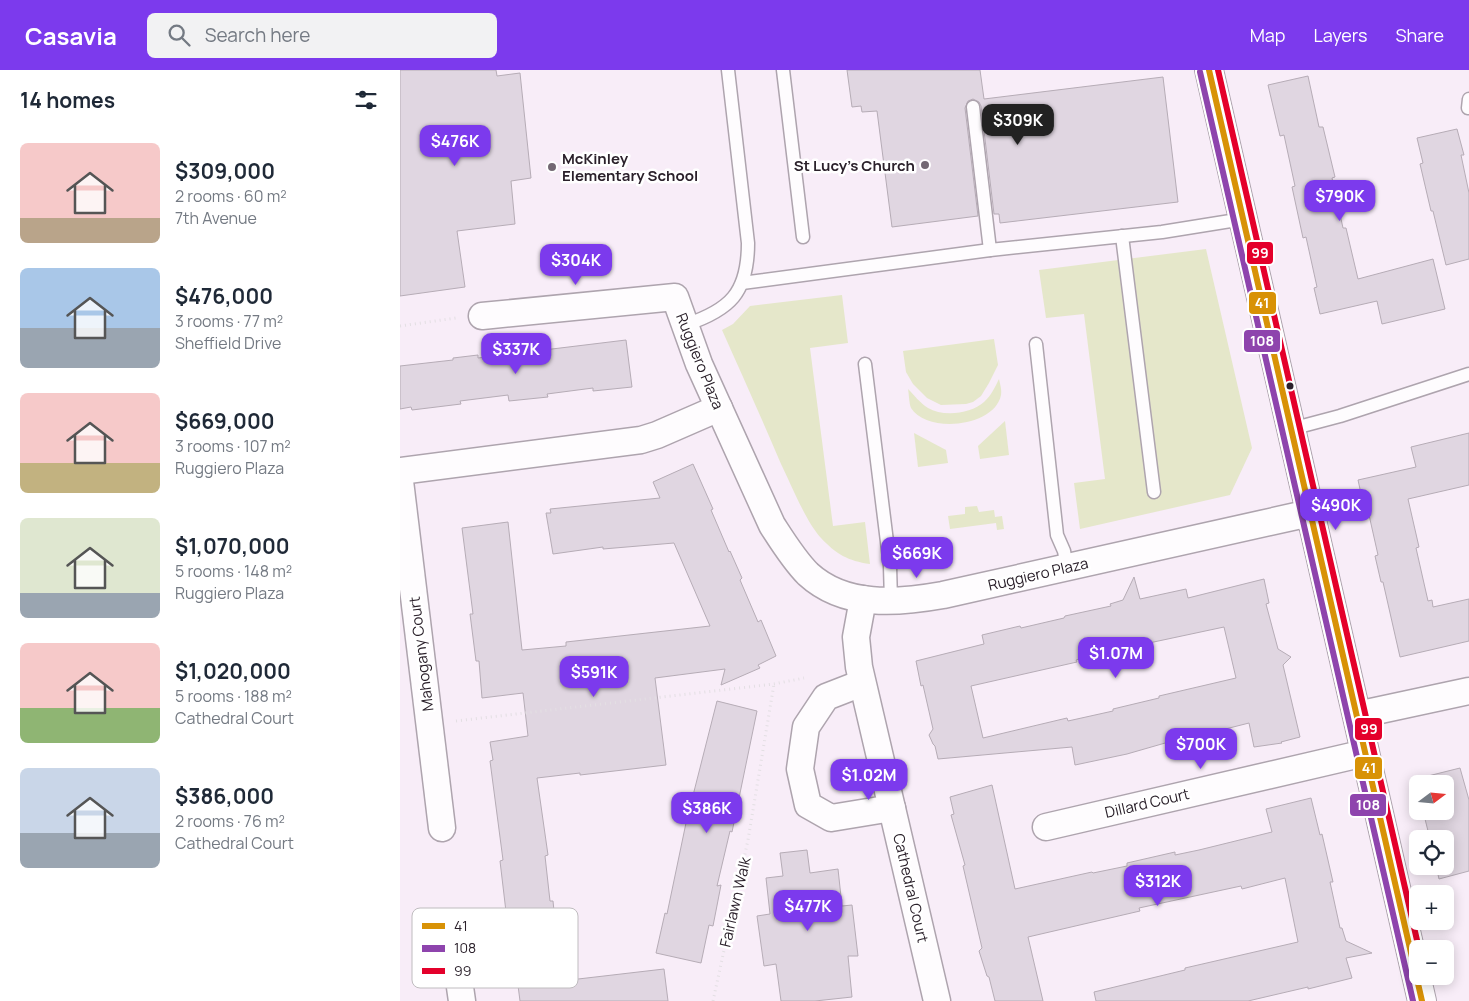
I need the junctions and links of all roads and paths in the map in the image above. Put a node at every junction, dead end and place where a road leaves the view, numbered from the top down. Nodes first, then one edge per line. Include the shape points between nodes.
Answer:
1 (728, 70) edge
2 (783, 70) edge
3 (1209, 70) edge
4 (973, 107) dead end
5 (1243, 219) junction
6 (1122, 236) junction
7 (803, 238) dead end
8 (990, 250) junction
9 (742, 283) junction
10 (482, 316) joint
11 (685, 325) junction
12 (400, 326) edge
13 (1036, 344) dead end
14 (865, 364) dead end
15 (1469, 374) edge
16 (719, 408) junction
17 (1291, 429) junction
18 (400, 471) edge
19 (400, 481) edge
20 (1154, 492) dead end
21 (1310, 513) junction
22 (1067, 567) junction
23 (863, 600) junction
24 (891, 601) junction
25 (812, 677) dead end
26 (862, 683) junction
27 (774, 684) junction
28 (1469, 691) edge
29 (1357, 715) junction
30 (429, 724) junction
31 (1365, 753) junction
32 (892, 808) junction
33 (1046, 827) dead end
34 (442, 828) dead end
35 (460, 988) edge
36 (462, 1001) edge
37 (712, 1001) edge
38 (937, 1001) edge
39 (1422, 1001) edge

1 - 9 lane via 748,243 748,260
2 - 7 lane
3 - 5 street
4 - 8 lane
5 - 6 lane
5 - 17 street
6 - 8 lane
6 - 20 lane
8 - 9 lane
9 - 11 lane via 738,292 719,310
10 - 11 street, Ruggiero Plaza via 675,297
10 - 12 path
11 - 16 street, Ruggiero Plaza
13 - 22 lane via 1057,535
14 - 24 lane via 890,566
15 - 17 lane
16 - 18 street via 641,440
16 - 23 street, Ruggiero Plaza via 763,507 784,544 809,574 824,586
17 - 21 street
19 - 30 street, Mahogany Court
21 - 22 street, Ruggiero Plaza
21 - 29 street
22 - 24 street, Ruggiero Plaza via 943,595
23 - 24 street, Ruggiero Plaza
23 - 26 street, Cathedral Court via 856,637
25 - 27 path
26 - 32 street, Cathedral Court
26 - 32 street via 826,697 806,727 800,769 808,805 831,818
27 - 30 path
27 - 37 path, Fairlawn Walk via 748,840
28 - 29 street
29 - 31 street
30 - 34 street, Mahogany Court
31 - 33 street, Dillard Court
31 - 39 street
32 - 38 street, Cathedral Court
35 - 36 street

